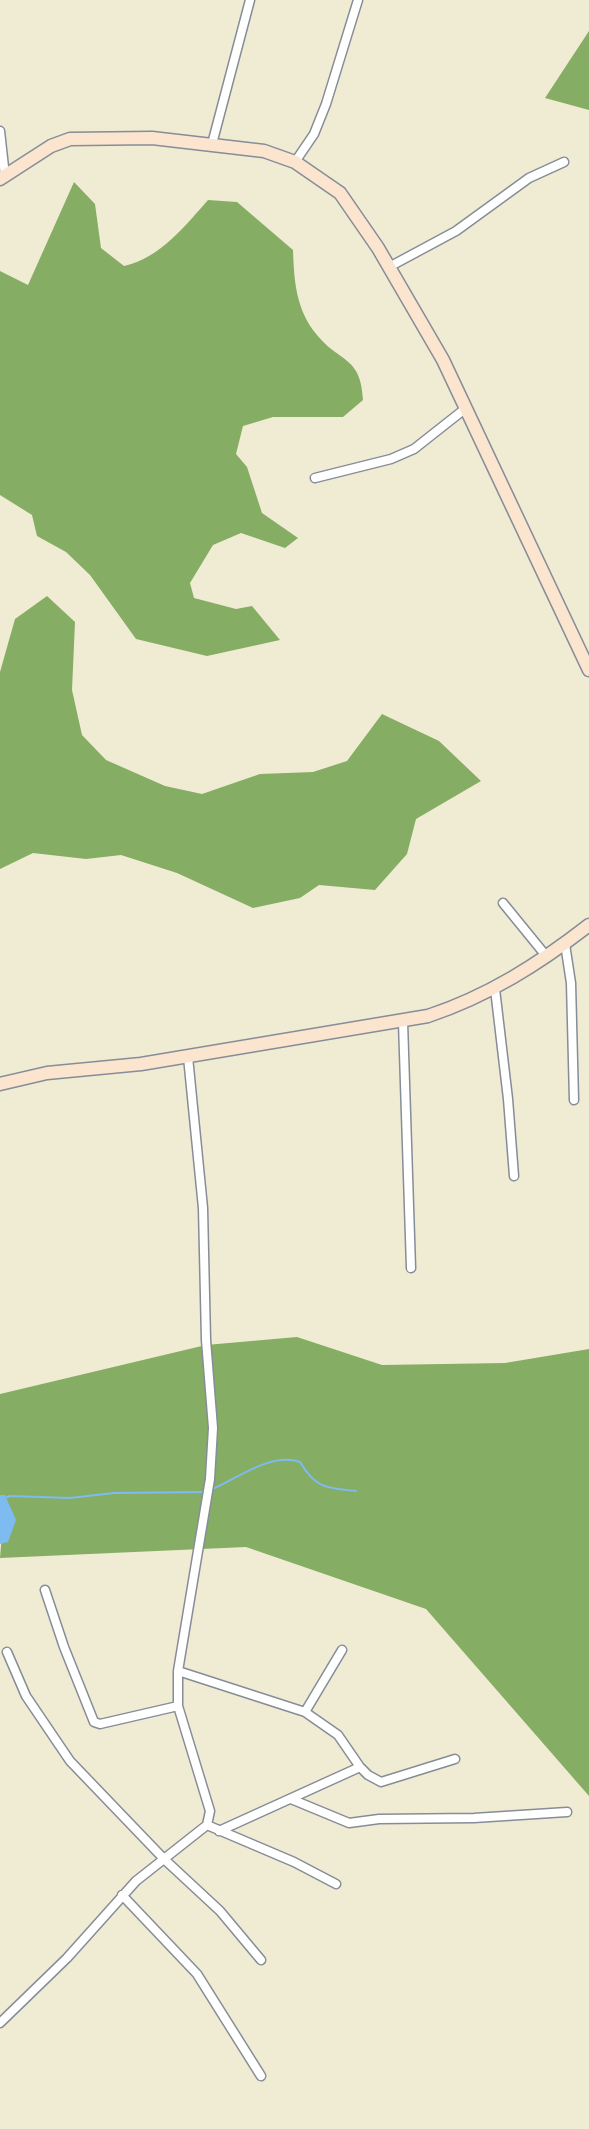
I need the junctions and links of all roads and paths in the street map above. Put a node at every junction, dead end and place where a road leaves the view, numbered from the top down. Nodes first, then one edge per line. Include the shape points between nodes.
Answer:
1 (250, 0) edge
2 (358, 0) edge
3 (0, 131) edge
4 (212, 144) junction
5 (295, 162) junction
6 (564, 162) dead end
7 (3, 177) edge
8 (389, 267) junction
9 (466, 408) junction
10 (315, 478) dead end
11 (589, 670) edge
12 (503, 903) dead end
13 (589, 925) edge
14 (565, 944) junction
15 (547, 957) junction
16 (495, 988) junction
17 (403, 1022) junction
18 (188, 1057) junction
19 (0, 1084) edge
20 (574, 1100) dead end
21 (514, 1176) dead end
22 (411, 1268) dead end
23 (45, 1590) dead end
24 (342, 1650) dead end
25 (7, 1652) dead end
26 (178, 1671) junction
27 (178, 1706) junction
28 (305, 1712) junction
29 (455, 1759) dead end
30 (360, 1767) junction
31 (291, 1799) junction
32 (567, 1812) dead end
33 (207, 1825) junction
34 (219, 1831) junction
35 (164, 1858) junction
36 (336, 1884) dead end
37 (122, 1895) junction
38 (261, 1960) dead end
39 (0, 2023) edge
40 (261, 2076) dead end

1 - 4 street
2 - 5 street via 326,104 314,134
3 - 7 street
4 - 5 street via 264,151
4 - 7 street via 152,138 70,139 51,146
5 - 8 street via 340,193
6 - 8 street via 529,178 456,231
8 - 9 street
9 - 10 street via 414,449
9 - 11 street
12 - 15 street
13 - 14 street
14 - 15 street
14 - 20 street via 571,982
15 - 16 street
16 - 17 street via 467,1003
16 - 21 street
17 - 18 street
17 - 22 street
18 - 19 street via 47,1073
18 - 26 street via 203,1208 213,1428 210,1479
23 - 27 street via 94,1722 100,1724
24 - 28 street
25 - 35 street via 26,1696 70,1761
26 - 27 street
26 - 28 street
27 - 33 street via 208,1800
28 - 30 street via 338,1735
29 - 30 street via 381,1782
30 - 31 street
31 - 32 street via 350,1823
31 - 34 street
33 - 34 street
33 - 35 street
34 - 36 street
35 - 37 street
35 - 38 street via 220,1911
37 - 39 street
37 - 40 street via 197,1974

